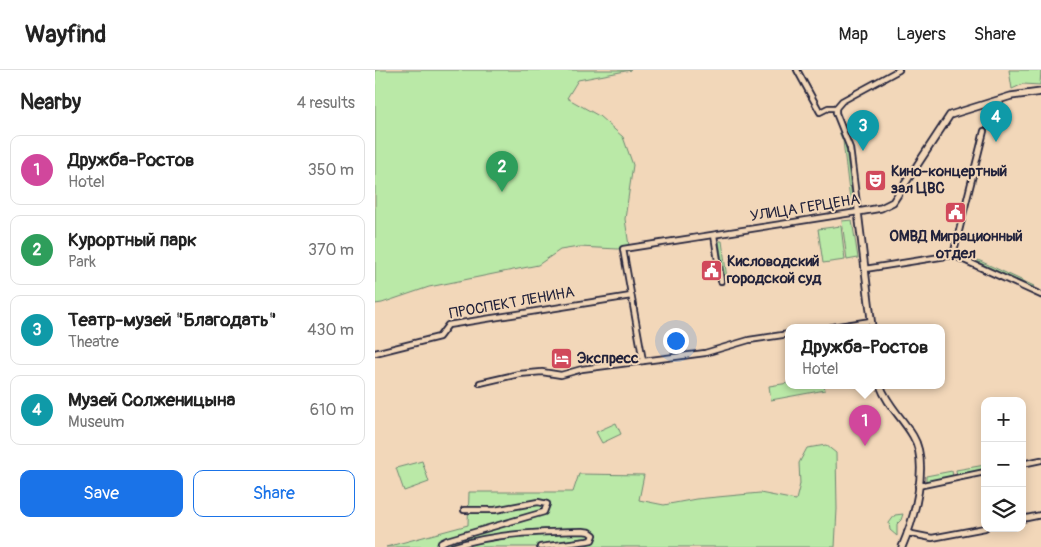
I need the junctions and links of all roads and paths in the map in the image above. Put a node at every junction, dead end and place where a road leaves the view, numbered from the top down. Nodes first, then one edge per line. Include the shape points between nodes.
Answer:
1 (797, 70) edge
2 (899, 70) edge
3 (1041, 92) edge
4 (836, 108) junction
5 (983, 130) dead end
6 (858, 212) junction
7 (714, 235) junction
8 (953, 255) junction
9 (865, 269) junction
10 (721, 281) dead end
11 (1041, 295) edge
12 (631, 296) junction
13 (872, 324) edge
14 (785, 335) edge
15 (375, 353) edge
16 (643, 360) junction
17 (480, 383) dead end
18 (882, 389) edge
19 (1041, 460) edge
20 (1026, 463) edge
21 (981, 473) edge
22 (918, 486) junction
23 (464, 510) dead end
24 (1041, 515) edge
25 (1026, 518) edge
26 (981, 529) edge
27 (907, 533) junction
28 (439, 547) edge
29 (453, 547) edge
30 (540, 547) edge
31 (902, 547) edge

1 - 4 street via 820,112
2 - 4 street via 842,100
3 - 6 main road, УЛИЦА ГЕРЦЕНА via 1011,96 957,112 946,119 893,202
4 - 6 street via 850,148
5 - 8 street
6 - 7 street, УЛИЦА ГЕРЦЕНА
6 - 9 main road
7 - 10 street
7 - 12 street, УЛИЦА ГЕРЦЕНА via 623,249
8 - 9 street
8 - 11 street
9 - 13 main road
12 - 15 street, ПРОСПЕКТ ЛЕНИНА via 448,325 439,337
12 - 16 street
14 - 16 street via 749,340 705,353
16 - 17 street via 582,369 561,376 542,372
18 - 22 main road via 887,402 916,441 920,459
19 - 20 street
21 - 22 street
22 - 27 main road
23 - 28 street via 495,510 538,502 547,504 544,512 447,540
24 - 25 street
26 - 27 street via 932,538
27 - 31 main road
29 - 30 street via 535,532 590,532 594,535 592,540

